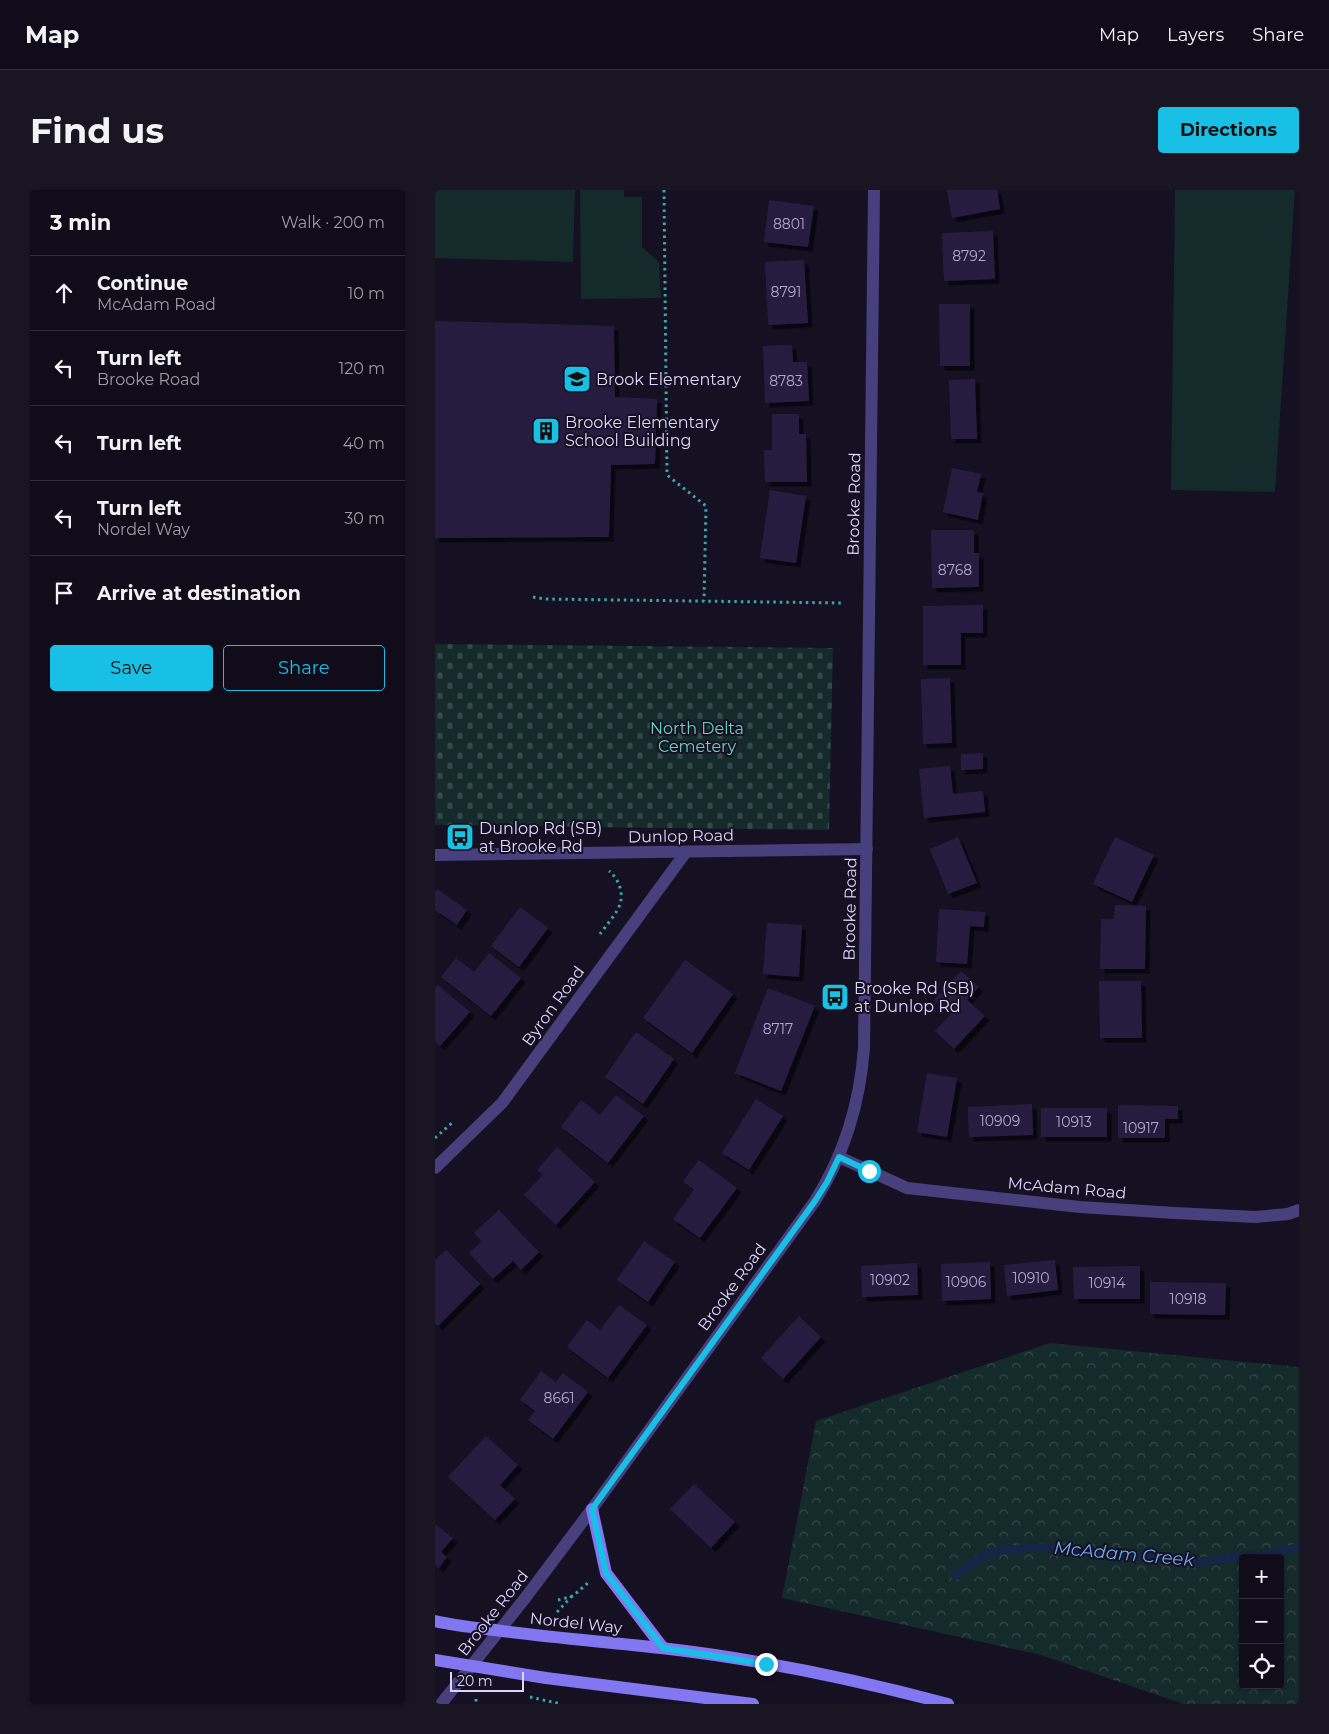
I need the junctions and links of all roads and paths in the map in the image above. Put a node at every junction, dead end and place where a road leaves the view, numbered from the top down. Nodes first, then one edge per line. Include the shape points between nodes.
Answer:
1 (664, 190) edge
2 (874, 190) edge
3 (533, 597) dead end
4 (704, 601) junction
5 (842, 603) dead end
6 (867, 849) junction
7 (686, 852) junction
8 (435, 855) edge
9 (602, 871) dead end
10 (598, 936) dead end
11 (455, 1119) dead end
12 (435, 1138) edge
13 (839, 1157) junction
14 (435, 1168) edge
15 (1299, 1210) edge
16 (592, 1509) junction
17 (593, 1579) dead end
18 (573, 1596) junction
19 (558, 1600) dead end
20 (557, 1612) dead end
21 (435, 1621) edge
22 (499, 1630) junction
23 (663, 1648) junction
24 (435, 1660) edge
25 (471, 1667) junction
26 (441, 1704) edge
27 (753, 1704) edge
28 (948, 1704) edge

1 - 4 path via 667,475 706,506
2 - 6 street, Brooke Road
3 - 4 path
4 - 5 path
6 - 7 street, Dunlop Road
6 - 13 street, Brooke Road via 863,1070
7 - 8 street, Dunlop Road
7 - 14 street, Byron Road via 502,1103
9 - 10 path via 609,871 615,876 620,889 620,905
11 - 12 path
13 - 15 street, McAdam Road via 907,1188 1080,1207 1184,1214 1255,1217
13 - 16 street, Brooke Road via 815,1201
16 - 22 street, Brooke Road
16 - 23 main road via 606,1573
17 - 18 path
18 - 19 path
18 - 20 path
21 - 22 main road, Nordel Way
22 - 23 main road, Nordel Way
22 - 25 street, Brooke Road
23 - 28 main road, Nordel Way via 827,1675
24 - 25 main road
25 - 26 street, Brooke Road
25 - 27 main road

